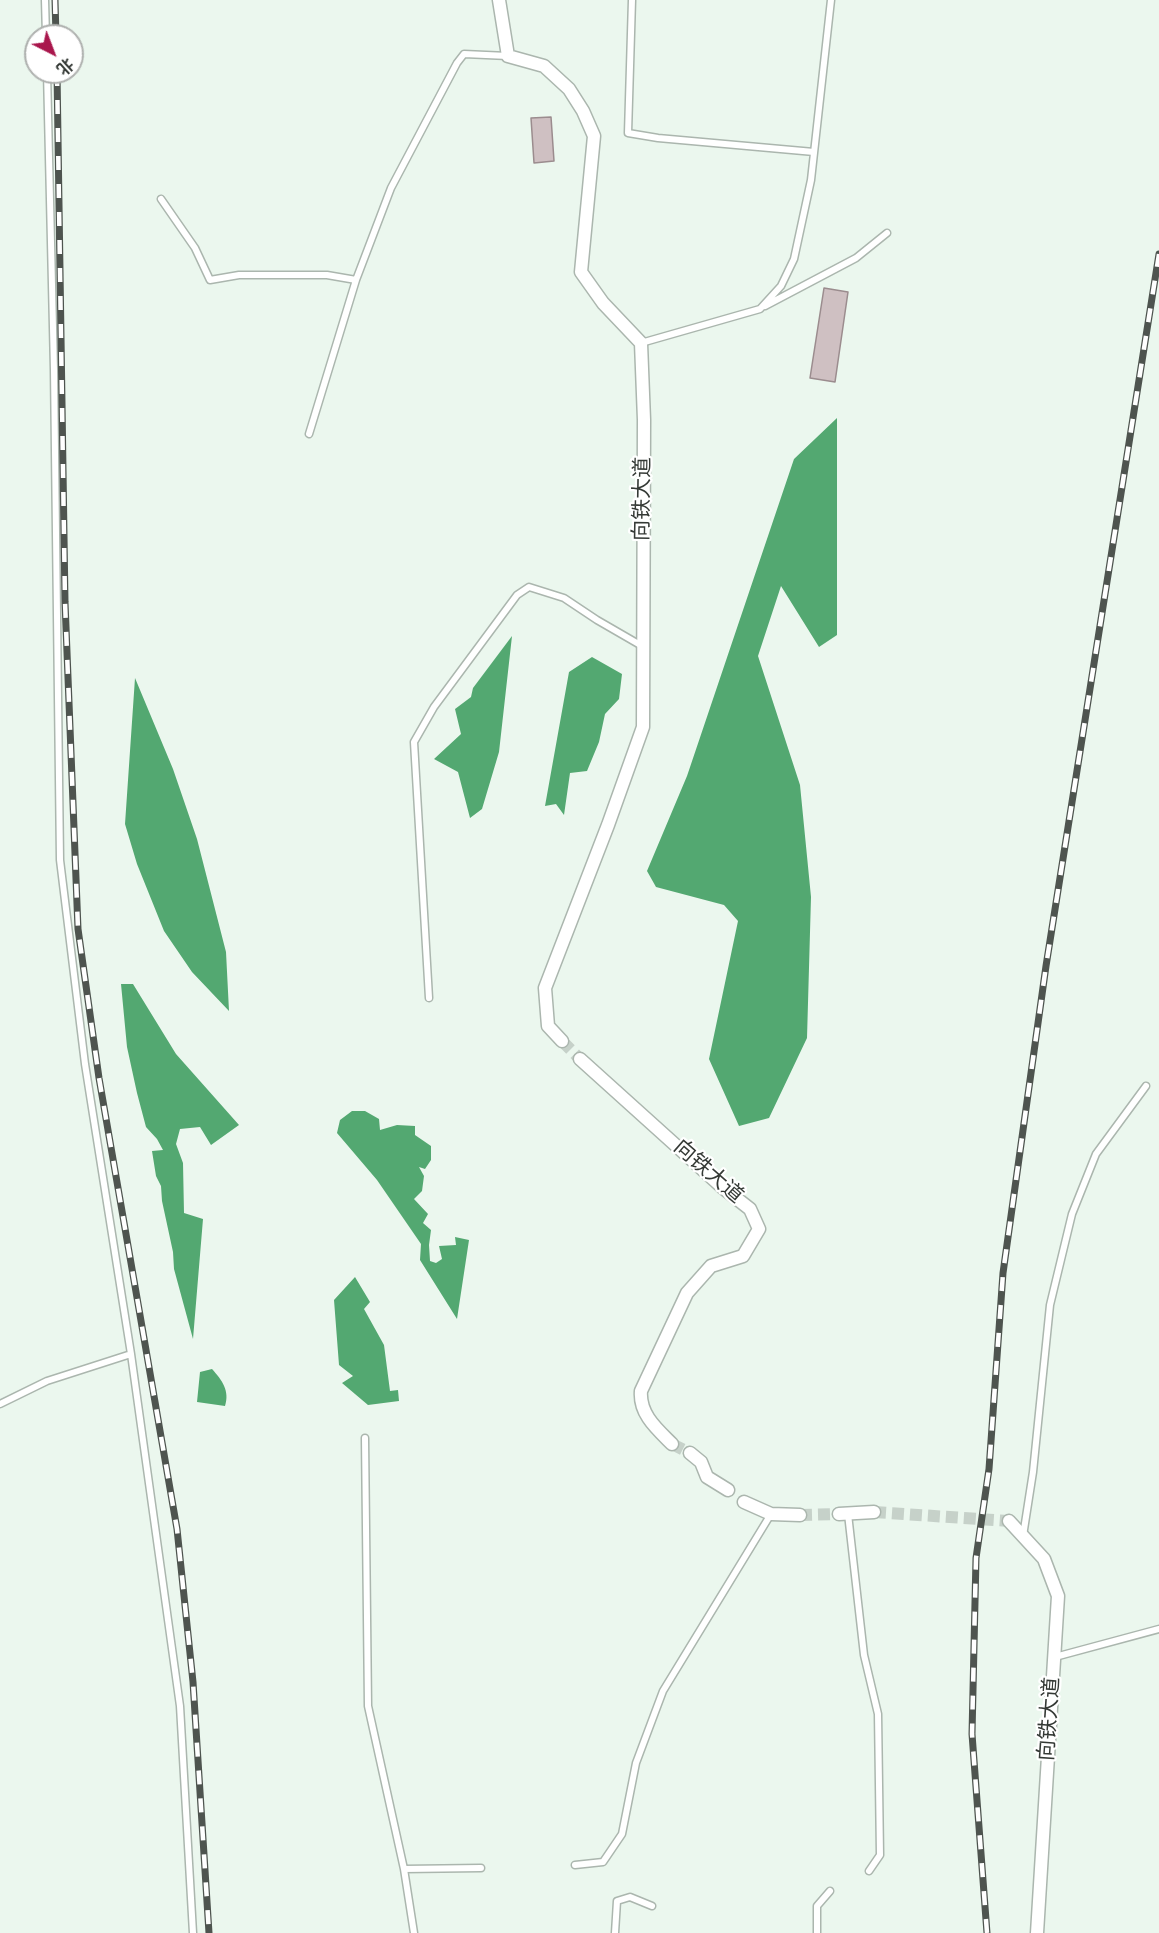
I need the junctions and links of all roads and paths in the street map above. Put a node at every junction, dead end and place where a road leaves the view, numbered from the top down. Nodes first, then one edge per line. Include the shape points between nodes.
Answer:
1 (45, 0) edge
2 (499, 0) edge
3 (632, 0) edge
4 (831, 0) edge
5 (46, 24) edge
6 (508, 56) junction
7 (47, 84) edge
8 (814, 152) junction
9 (161, 199) dead end
10 (887, 233) dead end
11 (356, 280) junction
12 (760, 309) junction
13 (641, 343) junction
14 (309, 434) dead end
15 (642, 646) junction
16 (429, 998) dead end
17 (562, 1041) tunnel mouth
18 (580, 1059) tunnel mouth
19 (1146, 1086) dead end
20 (131, 1353) junction
21 (0, 1404) edge
22 (365, 1438) dead end
23 (672, 1444) tunnel mouth
24 (690, 1453) tunnel mouth
25 (728, 1490) dead end
26 (744, 1502) dead end
27 (874, 1512) tunnel mouth
28 (771, 1514) junction
29 (844, 1514) joint
30 (800, 1515) tunnel mouth
31 (1009, 1521) dead end
32 (1022, 1537) junction
33 (1159, 1629) edge
34 (1054, 1657) junction
35 (574, 1865) dead end
36 (481, 1868) dead end
37 (404, 1869) junction
38 (868, 1871) dead end
39 (830, 1891) dead end
40 (652, 1906) dead end
41 (193, 1933) edge
42 (414, 1933) edge
43 (615, 1933) edge
44 (817, 1933) edge
45 (1037, 1933) edge

1 - 5 lane
2 - 6 street
3 - 8 lane via 628,133
4 - 8 lane
6 - 11 lane via 464,54 457,63 391,188
6 - 13 street via 544,66 568,89 583,111 594,136 581,272 603,303
7 - 20 lane via 60,860 85,1064
8 - 12 lane via 794,259 781,286
9 - 11 lane via 195,248 210,280 249,275
10 - 12 lane via 856,258
11 - 14 lane
12 - 13 lane
13 - 15 street, 向铁大道
15 - 16 lane via 564,598 529,587 516,595 434,707 414,742
15 - 17 street, 向铁大道 via 643,727 544,988 548,1026
18 - 23 street, 向铁大道 via 750,1209 759,1229 743,1256 711,1266 687,1293 641,1391 640,1402 650,1422
19 - 32 lane via 1096,1154 1072,1214 1050,1305 1033,1472
20 - 21 lane via 47,1381
20 - 41 lane via 180,1706
22 - 37 lane via 369,1706
24 - 25 street via 701,1462 707,1477
26 - 28 street
27 - 29 street
28 - 30 street
28 - 35 lane via 663,1691 636,1763 622,1834 603,1862
29 - 38 lane via 864,1655 878,1714 880,1854
31 - 32 street, 向铁大道
32 - 34 street, 向铁大道 via 1044,1560 1058,1596
33 - 34 lane
34 - 45 street, 向铁大道
36 - 37 lane
37 - 42 lane
39 - 44 lane via 817,1906
40 - 43 lane via 630,1897 617,1901

